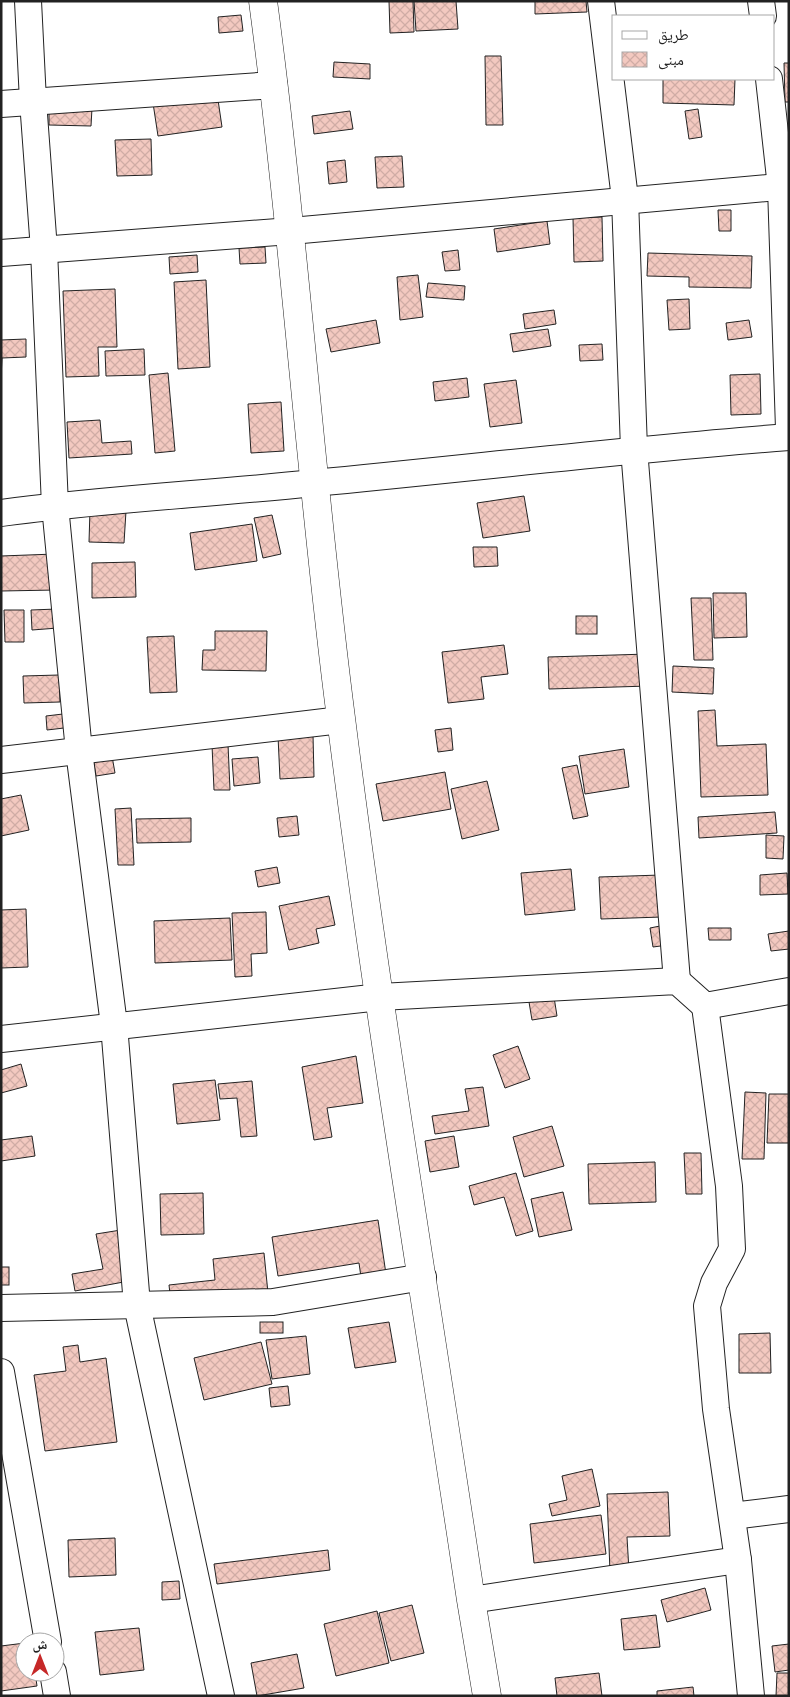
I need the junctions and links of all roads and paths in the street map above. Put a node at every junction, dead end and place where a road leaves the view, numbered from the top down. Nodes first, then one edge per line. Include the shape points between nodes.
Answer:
1 (28, 1) edge
2 (263, 1) edge
3 (601, 1) edge
4 (761, 1) edge
5 (762, 15) edge
6 (769, 80) edge
7 (274, 85) junction
8 (33, 101) junction
9 (1, 104) edge
10 (785, 186) edge
11 (625, 199) junction
12 (291, 231) junction
13 (44, 250) junction
14 (1, 253) edge
15 (789, 429) edge
16 (789, 437) edge
17 (634, 449) junction
18 (313, 484) junction
19 (55, 506) junction
20 (1, 513) edge
21 (341, 720) junction
22 (79, 751) junction
23 (1, 760) edge
24 (677, 980) junction
25 (789, 991) edge
26 (380, 996) junction
27 (705, 1006) junction
28 (114, 1025) junction
29 (1, 1039) edge
30 (423, 1278) junction
31 (137, 1305) junction
32 (1, 1308) edge
33 (1, 1372) edge
34 (789, 1509) edge
35 (732, 1516) junction
36 (738, 1560) junction
37 (471, 1600) junction
38 (46, 1632) edge
39 (55, 1682) edge
40 (57, 1696) edge
41 (221, 1696) edge
42 (488, 1696) edge
43 (751, 1696) edge

1 - 8 street
2 - 7 main road
3 - 11 street
4 - 5 street
6 - 10 street
7 - 8 street
7 - 12 main road
8 - 9 street
8 - 13 street
10 - 11 street
10 - 15 street
11 - 12 street
11 - 17 street
12 - 13 street
12 - 18 main road
13 - 14 street
13 - 19 street
16 - 17 street
17 - 18 street
17 - 24 street
18 - 19 street
18 - 21 main road
19 - 20 street
19 - 22 street
21 - 22 street
21 - 26 main road
22 - 23 street
22 - 28 street
24 - 26 street
24 - 27 street
25 - 27 street
26 - 28 street
26 - 30 main road
27 - 35 street via 732,1213 732,1249 714,1283 707,1306 716,1409
28 - 29 street
28 - 31 street
30 - 31 street via 273,1302
30 - 37 main road
31 - 32 street
31 - 41 street
33 - 38 street
34 - 35 street
35 - 36 street
36 - 37 street
36 - 43 street
37 - 42 main road
39 - 40 street

